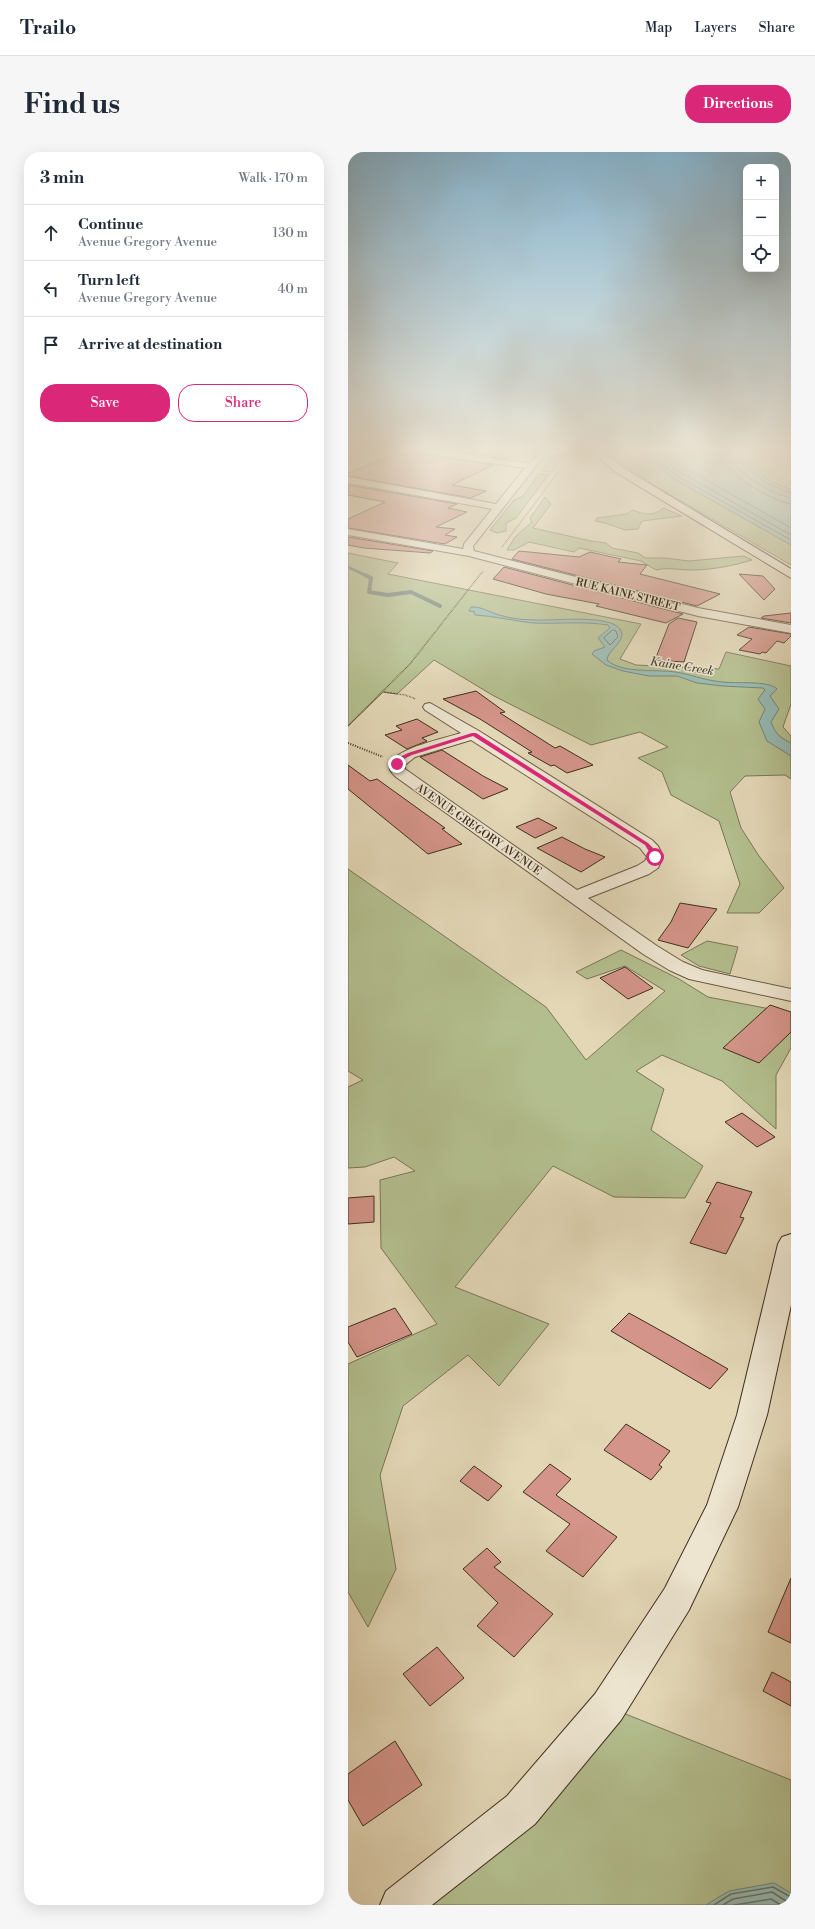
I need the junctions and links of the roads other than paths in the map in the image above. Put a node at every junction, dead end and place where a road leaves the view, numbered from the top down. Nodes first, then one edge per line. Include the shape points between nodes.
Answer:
1 (348, 532) edge
2 (478, 532) edge
3 (721, 532) edge
4 (469, 553) junction
5 (791, 574) edge
6 (791, 629) edge
7 (430, 707) road end
8 (474, 734) junction
9 (575, 897) junction
10 (791, 995) edge
11 (791, 1244) edge
12 (400, 1905) edge

1 - 4 street, RUE KAINE STREET
2 - 4 street via 468,546
3 - 5 main road
4 - 6 street, RUE KAINE STREET via 698,612
7 - 8 street
8 - 9 street, AVENUE GREGORY AVENUE via 410,754 397,764 398,769 401,774
8 - 9 street via 652,850 655,857 652,864 643,870
9 - 10 street, AVENUE GREGORY AVENUE via 676,966 696,975
11 - 12 main road via 750,1422 722,1507 678,1599 608,1707 521,1810

